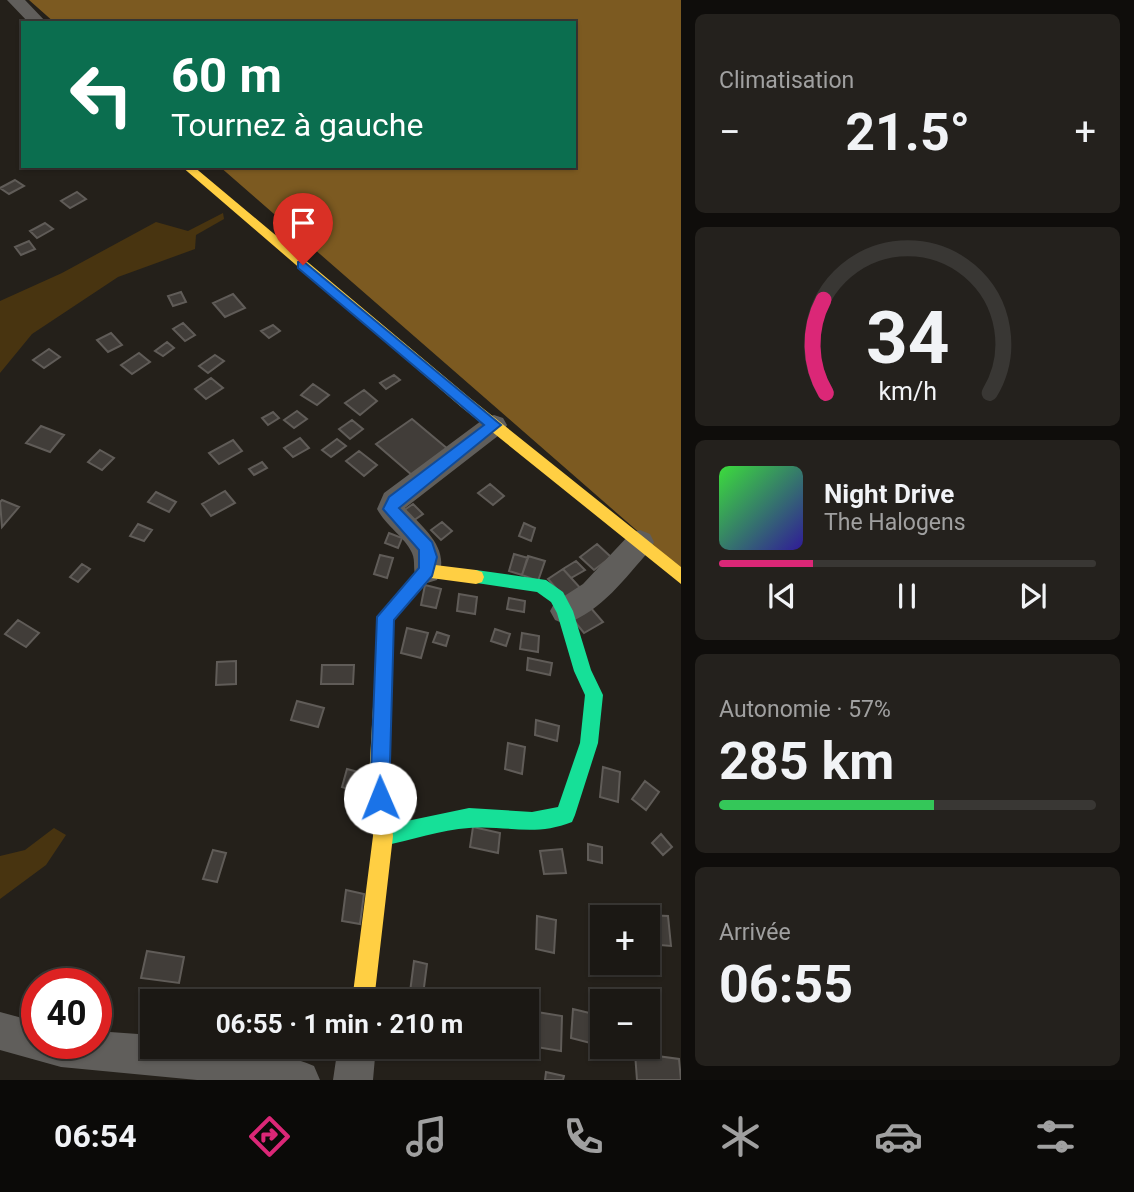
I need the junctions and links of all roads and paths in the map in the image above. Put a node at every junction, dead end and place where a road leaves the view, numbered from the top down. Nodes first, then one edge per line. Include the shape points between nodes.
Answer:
1 (15, 0) edge
2 (37, 21) edge
3 (188, 168) edge
4 (494, 425) junction
5 (640, 542) junction
6 (427, 571) junction
7 (681, 577) edge
8 (565, 611) junction
9 (383, 835) junction
10 (364, 989) edge
11 (0, 1031) edge
12 (21, 1037) edge
13 (112, 1052) edge
14 (355, 1059) edge
15 (300, 1080) edge
16 (353, 1080) edge

1 - 2 street
3 - 4 street
4 - 5 street
4 - 6 street via 394,501 395,517 426,547
5 - 7 street
5 - 8 street via 593,593
6 - 8 street via 540,585
6 - 9 street via 386,617 378,779
8 - 9 street via 594,695 589,743 565,815 532,822 469,818
9 - 10 street
11 - 12 street
13 - 15 street via 173,1056
14 - 16 street

